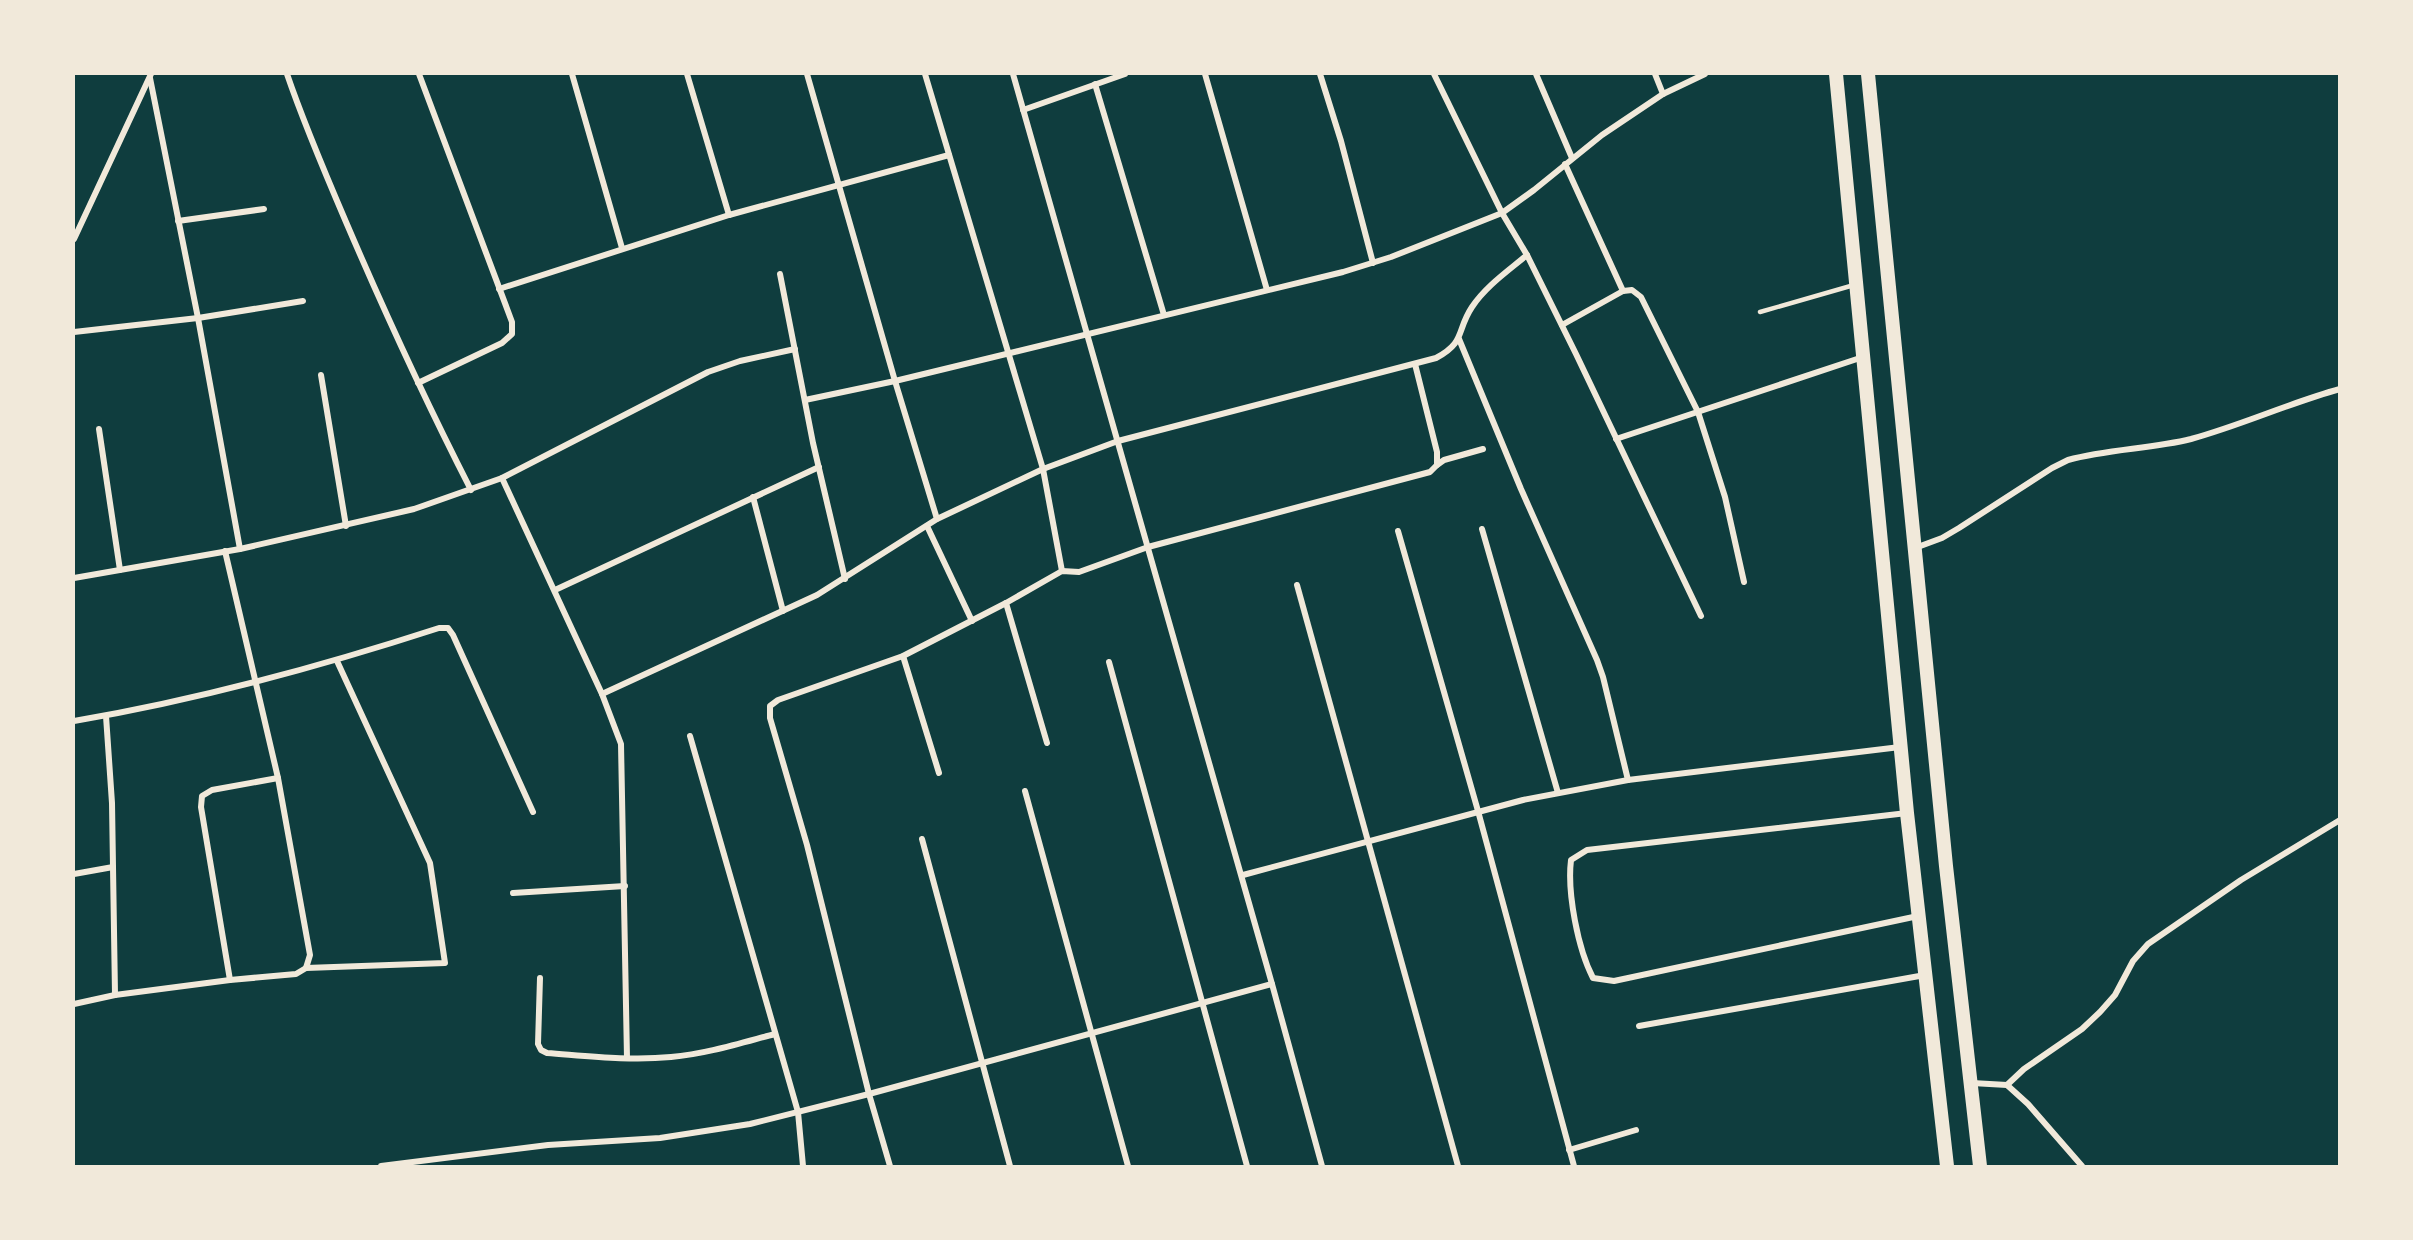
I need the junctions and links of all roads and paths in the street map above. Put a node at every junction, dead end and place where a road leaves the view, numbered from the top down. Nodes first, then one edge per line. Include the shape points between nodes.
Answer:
1 (287, 74) edge
2 (419, 74) edge
3 (572, 74) edge
4 (687, 74) edge
5 (807, 74) edge
6 (925, 74) edge
7 (1013, 74) edge
8 (1125, 74) edge
9 (1205, 74) edge
10 (1320, 74) edge
11 (1434, 74) edge
12 (1536, 74) edge
13 (1655, 74) edge
14 (1706, 74) edge
15 (1836, 74) edge
16 (1868, 74) edge
17 (151, 76) edge
18 (1095, 84) junction
19 (1663, 94) junction
20 (1023, 110) junction
21 (949, 155) junction
22 (1572, 158) junction
23 (1565, 164) junction
24 (840, 184) junction
25 (264, 209) dead end
26 (1502, 213) junction
27 (729, 215) junction
28 (178, 221) junction
29 (74, 239) edge
30 (622, 248) junction
31 (1527, 255) junction
32 (1373, 263) junction
33 (780, 274) dead end
34 (1857, 284) junction
35 (499, 289) junction
36 (1267, 290) junction
37 (1623, 291) junction
38 (303, 301) dead end
39 (1760, 312) dead end
40 (1164, 315) junction
41 (198, 318) junction
42 (1562, 325) junction
43 (74, 332) edge
44 (1088, 334) junction
45 (1459, 339) junction
46 (795, 349) junction
47 (1009, 354) junction
48 (1864, 357) junction
49 (1415, 364) junction
50 (321, 375) dead end
51 (895, 381) junction
52 (418, 383) junction
53 (2340, 389) edge
54 (805, 400) junction
55 (1698, 412) junction
56 (99, 429) dead end
57 (1616, 439) junction
58 (1118, 441) junction
59 (1483, 449) dead end
60 (1437, 465) junction
61 (819, 467) junction
62 (1043, 470) junction
63 (502, 478) junction
64 (471, 490) junction
65 (753, 497) junction
66 (937, 519) junction
67 (346, 526) junction
68 (927, 526) junction
69 (1482, 529) dead end
70 (1398, 531) dead end
71 (1148, 547) junction
72 (1914, 548) junction
73 (240, 549) junction
74 (225, 551) junction
75 (120, 570) junction
76 (1062, 571) junction
77 (74, 578) edge
78 (845, 579) junction
79 (1744, 582) dead end
80 (1297, 585) dead end
81 (555, 591) junction
82 (1006, 603) junction
83 (783, 611) junction
84 (1701, 616) dead end
85 (972, 621) junction
86 (903, 656) junction
87 (336, 661) junction
88 (1109, 662) dead end
89 (257, 682) junction
90 (602, 694) junction
91 (106, 716) junction
92 (74, 721) edge
93 (690, 736) dead end
94 (1047, 743) dead end
95 (1901, 747) junction
96 (939, 773) dead end
97 (278, 778) junction
98 (1628, 780) junction
99 (1025, 791) dead end
100 (1558, 793) junction
101 (1478, 811) junction
102 (533, 812) dead end
103 (1907, 813) junction
104 (2340, 820) edge
105 (922, 839) dead end
106 (1367, 842) junction
107 (113, 867) junction
108 (74, 874) edge
109 (1243, 875) junction
110 (625, 886) junction
111 (513, 893) dead end
112 (1919, 916) junction
113 (306, 968) junction
114 (1925, 975) junction
115 (540, 978) dead end
116 (230, 980) junction
117 (1272, 984) junction
118 (115, 995) junction
119 (1202, 1001) junction
120 (74, 1004) edge
121 (1639, 1026) dead end
122 (1093, 1032) junction
123 (775, 1034) junction
124 (627, 1058) junction
125 (982, 1063) junction
126 (1970, 1083) junction
127 (2007, 1085) junction
128 (869, 1094) junction
129 (798, 1112) junction
130 (1636, 1130) dead end
131 (1569, 1150) junction
132 (381, 1167) edge
133 (803, 1167) edge
134 (890, 1167) edge
135 (1010, 1167) edge
136 (1128, 1167) edge
137 (1248, 1167) edge
138 (1322, 1167) edge
139 (1458, 1167) edge
140 (1574, 1167) edge
141 (1947, 1167) edge
142 (1980, 1167) edge
143 (2082, 1167) edge

1 - 52 street via 357,247
2 - 35 street
3 - 30 street
4 - 27 street
5 - 24 street
6 - 21 street
7 - 20 street
8 - 18 street
9 - 36 street
10 - 32 street
11 - 26 street
12 - 22 street
13 - 19 street
14 - 19 street
15 - 34 main road
16 - 72 main road
17 - 28 street
17 - 29 street
18 - 20 street
18 - 40 street
19 - 22 street
20 - 44 street
21 - 24 street
21 - 47 street
22 - 23 street
23 - 26 street
23 - 37 street
24 - 27 street
24 - 51 street
25 - 28 street
26 - 31 street
26 - 32 street
27 - 30 street
28 - 41 street
30 - 35 street
31 - 42 street
31 - 45 street via 1472,306
32 - 36 street
33 - 46 street
34 - 39 lane
34 - 48 main road
35 - 52 street via 512,322 512,334 502,343
36 - 40 street
37 - 42 street
37 - 55 street via 1632,290 1641,297
38 - 41 street
40 - 44 street
41 - 43 street
41 - 73 street
42 - 57 street
44 - 47 street
44 - 58 street
45 - 49 street via 1451,350
45 - 98 street via 1597,660
46 - 54 street
46 - 63 street via 708,372
47 - 51 street
47 - 62 street
48 - 55 street
48 - 95 main road
49 - 58 street
49 - 60 street
50 - 67 street
51 - 54 street
51 - 66 street
52 - 64 street
53 - 72 street via 2189,439 2068,460 1942,538
54 - 61 street
55 - 57 street
55 - 79 street via 1725,497
56 - 75 street
57 - 84 street
58 - 62 street
58 - 71 street
59 - 60 street
60 - 71 street via 1430,472
61 - 65 street
61 - 78 street
62 - 66 street
62 - 76 street
63 - 64 street
63 - 81 street
64 - 67 street
65 - 81 street
65 - 83 street
66 - 68 street
67 - 73 street
68 - 78 street
68 - 85 street
69 - 100 street
70 - 101 street
71 - 76 street via 1079,572
71 - 109 street
72 - 126 main road
73 - 74 street
74 - 75 street
74 - 89 street
75 - 77 street
76 - 82 street
78 - 83 street
80 - 106 street
81 - 90 street
82 - 85 street
82 - 94 street
83 - 90 street
85 - 86 street
86 - 96 street
86 - 128 street via 770,706
87 - 89 street
87 - 102 street via 448,628
87 - 113 street via 430,863 445,963
88 - 119 street
89 - 91 street
89 - 97 street
90 - 110 street via 621,744
91 - 92 street
91 - 107 street
93 - 123 street
95 - 98 street
95 - 103 main road
97 - 113 street via 310,955
97 - 116 street via 212,790 202,796
98 - 100 street
99 - 122 street
100 - 101 street
101 - 106 street
101 - 131 street
103 - 112 main road
103 - 112 street via 1587,850 1571,860 1569,880 1584,960 1593,978 1614,981
104 - 127 street via 2241,880 2148,944 2100,1012
105 - 125 street
106 - 109 street
106 - 139 street
107 - 108 street
107 - 118 street
109 - 117 street
110 - 111 street
110 - 124 street
112 - 114 main road
113 - 116 street via 296,974
114 - 121 street
114 - 141 main road
115 - 124 street via 541,1050
116 - 118 street
117 - 119 street
117 - 138 street
118 - 120 street
119 - 122 street
119 - 137 street
122 - 125 street
122 - 136 street
123 - 124 street via 673,1057
123 - 129 street
125 - 128 street
125 - 135 street
126 - 127 street
126 - 142 main road
127 - 143 street
128 - 129 street
128 - 134 street
129 - 132 street via 660,1138 548,1145
129 - 133 street
130 - 131 street
131 - 140 street

